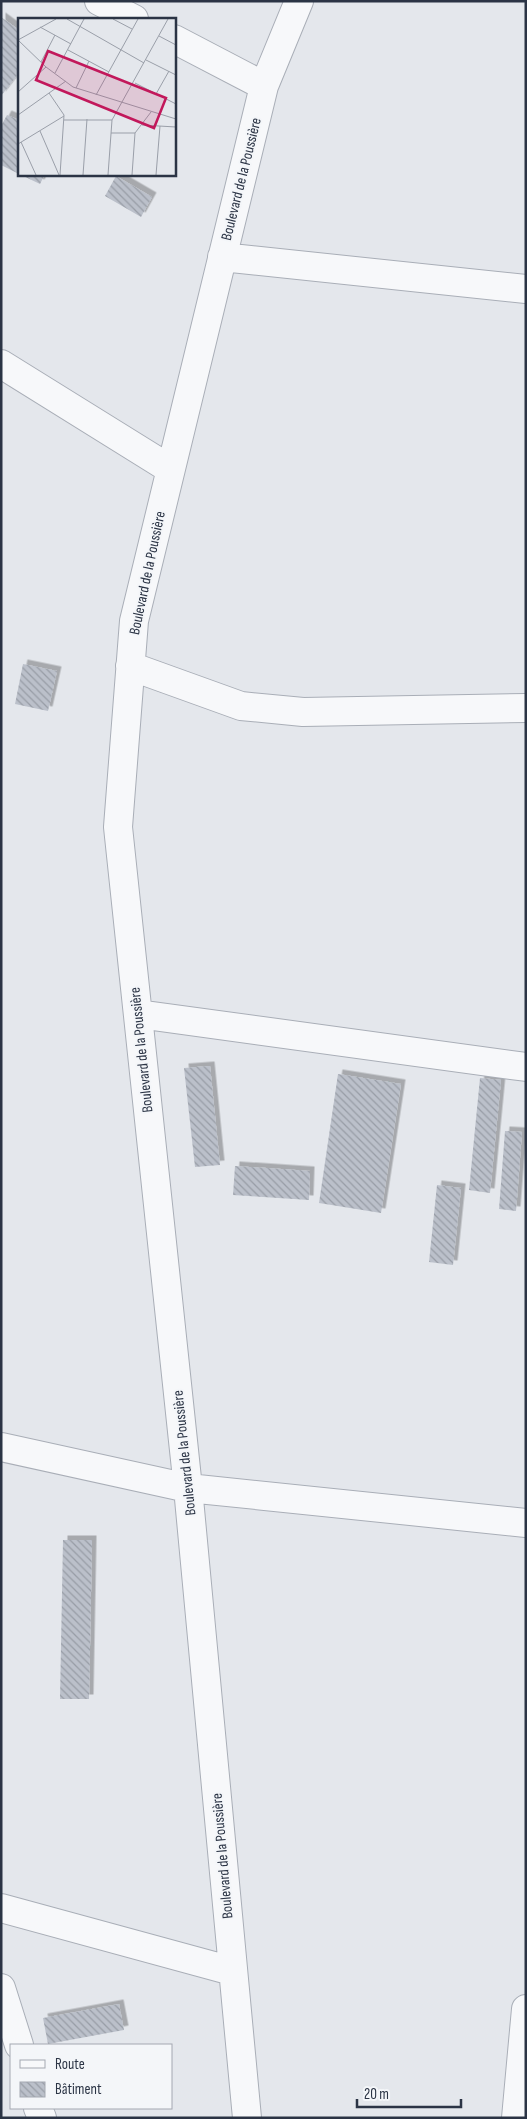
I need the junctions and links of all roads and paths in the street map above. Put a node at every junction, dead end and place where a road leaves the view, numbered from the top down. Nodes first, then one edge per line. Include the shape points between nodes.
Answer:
1 (100, 1) edge
2 (299, 1) edge
3 (132, 18) edge
4 (175, 40) edge
5 (264, 86) junction
6 (222, 257) junction
7 (526, 289) edge
8 (1, 364) edge
9 (170, 469) junction
10 (130, 666) junction
11 (526, 708) edge
12 (138, 1014) junction
13 (526, 1067) edge
14 (1, 1447) edge
15 (188, 1488) junction
16 (526, 1523) edge
17 (1, 1908) edge
18 (232, 1971) junction
19 (1, 1988) edge
20 (526, 2009) edge
21 (19, 2044) edge
22 (247, 2118) edge
23 (516, 2118) edge

1 - 3 street
2 - 5 street, Boulevard de la Poussière
4 - 5 street
5 - 6 street, Boulevard de la Poussière
6 - 7 street
6 - 9 street, Boulevard de la Poussière
8 - 9 street
9 - 10 street, Boulevard de la Poussière via 134,621
10 - 11 street via 242,706 303,712
10 - 12 street, Boulevard de la Poussière via 118,827
12 - 13 street
12 - 15 street, Boulevard de la Poussière
14 - 15 street
15 - 16 street
15 - 18 street, Boulevard de la Poussière
17 - 18 street
18 - 22 street, Boulevard de la Poussière
19 - 21 street
20 - 23 street

